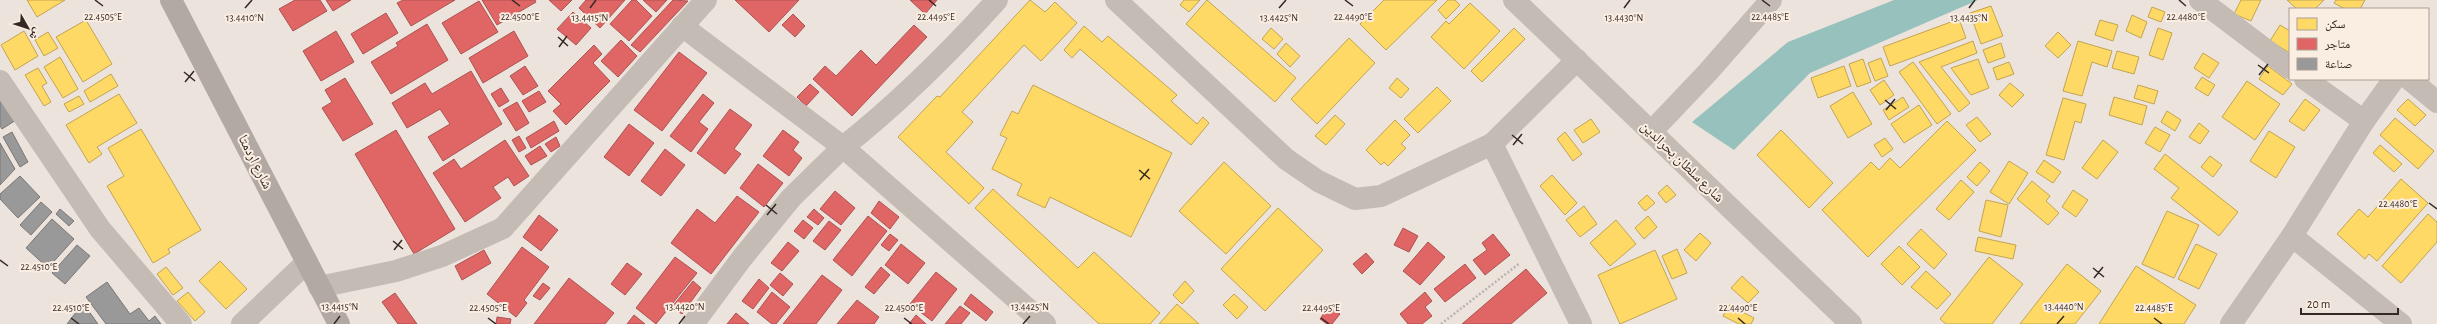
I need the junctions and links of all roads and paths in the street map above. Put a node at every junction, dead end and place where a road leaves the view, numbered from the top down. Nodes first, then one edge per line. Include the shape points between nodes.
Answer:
1 (171, 0) edge
2 (706, 0) edge
3 (997, 0) edge
4 (1116, 0) edge
5 (1514, 0) edge
6 (1771, 0) edge
7 (2200, 0) edge
8 (682, 26) junction
9 (1577, 60) junction
10 (2289, 67) edge
11 (2306, 80) edge
12 (2393, 80) edge
13 (2410, 80) edge
14 (0, 81) edge
15 (2437, 102) edge
16 (2364, 121) junction
17 (1650, 132) junction
18 (1492, 144) junction
19 (843, 147) junction
20 (2292, 236) junction
21 (1541, 246) junction
22 (307, 262) junction
23 (319, 287) junction
24 (181, 324) edge
25 (242, 324) edge
26 (339, 324) edge
27 (693, 324) edge
28 (1045, 324) edge
29 (1441, 324) edge
30 (1581, 324) edge
31 (1851, 324) edge
32 (2231, 324) edge
33 (2401, 324) edge

1 - 22 main road, شارع اردمتا
2 - 8 street
3 - 19 street via 940,61 897,102
4 - 18 street via 1286,159 1318,181 1355,199 1381,196
5 - 9 street, شارع سلطان بحرالدين
6 - 17 street via 1708,72
7 - 10 street
8 - 19 street
8 - 23 street via 503,228 442,256 402,269
9 - 17 street, شارع سلطان بحرالدين
9 - 18 street
11 - 16 street
12 - 16 street
13 - 15 street
14 - 24 street via 100,229
16 - 20 street
17 - 31 street, شارع سلطان بحرالدين
18 - 21 street
19 - 27 street via 790,198
19 - 28 street
20 - 32 street
20 - 33 street
21 - 29 path
21 - 30 street
22 - 23 main road, شارع اردمتا
22 - 25 street
23 - 26 main road, شارع اردمتا

